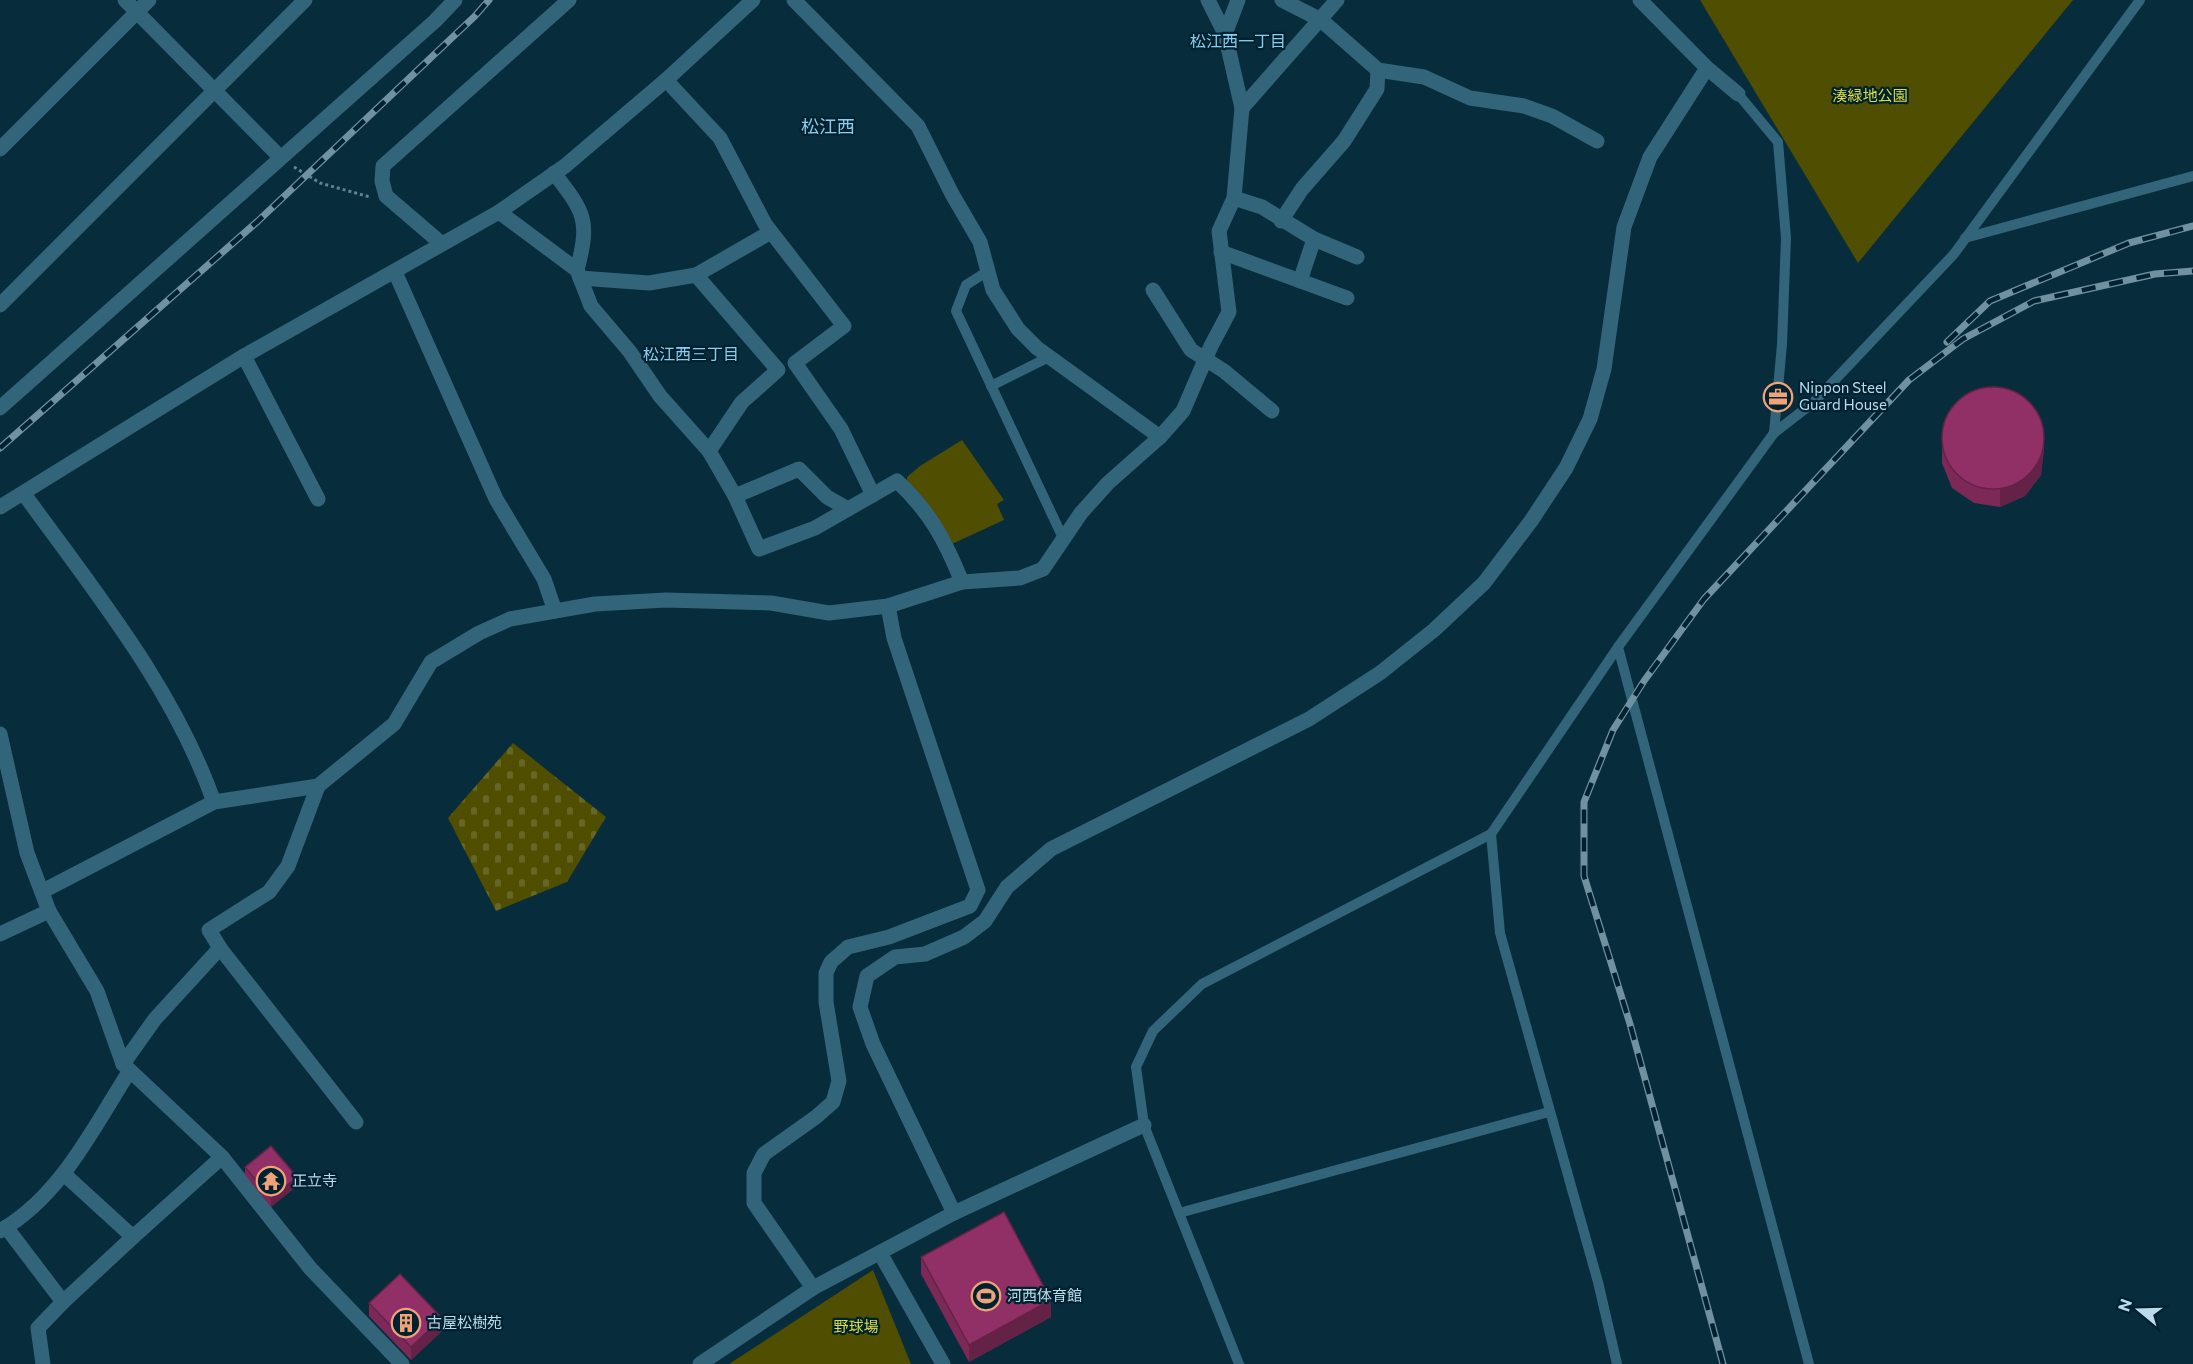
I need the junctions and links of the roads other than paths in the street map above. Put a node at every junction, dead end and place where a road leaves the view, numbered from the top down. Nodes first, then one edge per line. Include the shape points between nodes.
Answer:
1 (125, 0) edge
2 (148, 0) edge
3 (305, 0) edge
4 (455, 0) edge
5 (569, 0) edge
6 (753, 0) edge
7 (794, 0) edge
8 (1208, 0) edge
9 (1238, 0) edge
10 (1282, 0) edge
11 (1337, 0) edge
12 (1641, 0) edge
13 (2140, 0) edge
14 (137, 12) junction
15 (1321, 20) junction
16 (1225, 34) junction
17 (1707, 68) junction
18 (1378, 70) junction
19 (666, 80) junction
20 (215, 91) junction
21 (1738, 94) joint
22 (1242, 108) junction
23 (1597, 141) dead end
24 (0, 149) edge
25 (280, 157) junction
26 (554, 173) junction
27 (2193, 177) edge
28 (1234, 198) junction
29 (499, 212) junction
30 (1281, 220) junction
31 (771, 232) junction
32 (1965, 238) junction
33 (1314, 239) junction
34 (442, 244) junction
35 (1221, 252) junction
36 (1357, 257) dead end
37 (988, 271) junction
38 (395, 272) junction
39 (578, 274) junction
40 (696, 274) junction
41 (1300, 281) junction
42 (1153, 290) dead end
43 (1347, 298) dead end
44 (0, 305) edge
45 (244, 356) junction
46 (1049, 357) junction
47 (1204, 360) junction
48 (991, 386) junction
49 (2, 401) edge
50 (1272, 411) dead end
51 (1774, 433) junction
52 (1160, 437) junction
53 (709, 451) junction
54 (24, 494) junction
55 (873, 495) junction
56 (735, 496) junction
57 (318, 498) dead end
58 (0, 507) edge
59 (848, 509) junction
60 (1064, 540) junction
61 (962, 582) junction
62 (888, 606) junction
63 (555, 611) junction
64 (1618, 647) junction
65 (0, 734) edge
66 (318, 786) junction
67 (213, 802) junction
68 (1491, 834) junction
69 (42, 891) junction
70 (49, 911) junction
71 (0, 934) edge
72 (889, 937) junction
73 (220, 948) junction
74 (895, 957) junction
75 (126, 1068) junction
76 (1549, 1112) junction
77 (356, 1122) dead end
78 (1144, 1125) junction
79 (222, 1157) junction
80 (64, 1174) junction
81 (954, 1213) junction
82 (1179, 1213) junction
83 (3, 1229) edge
84 (133, 1237) junction
85 (880, 1253) junction
86 (813, 1288) junction
87 (63, 1302) junction
88 (43, 1364) edge
89 (402, 1364) edge
90 (700, 1364) edge
91 (943, 1364) edge
92 (1239, 1364) edge
93 (1617, 1364) edge
94 (1809, 1364) edge

1 - 14 street
2 - 14 street
3 - 20 street
4 - 25 street
5 - 34 street via 383,166 381,181 386,196
6 - 19 street
7 - 37 street via 918,126 980,242
8 - 16 street
9 - 16 street
10 - 15 street
11 - 15 street
12 - 17 street
13 - 32 lane
14 - 20 street
14 - 24 street
15 - 18 street
15 - 22 street
16 - 22 street
17 - 21 street
17 - 74 street via 1650,157 1624,227 1604,369 1590,419 1566,468 1484,583 1380,673 1309,719 1051,849 1007,887 985,921 964,937 925,954
18 - 23 street via 1424,77 1470,98 1524,106 1552,116
18 - 30 street via 1377,89 1366,107
19 - 26 street
19 - 31 street via 720,138
20 - 25 street
20 - 44 street
21 - 51 lane via 1778,142 1786,238
22 - 28 street
25 - 49 street
26 - 29 street
26 - 39 street via 582,210 585,239
27 - 32 lane
28 - 30 street via 1262,207
28 - 35 street via 1219,231
29 - 34 street
29 - 39 street
30 - 33 street
31 - 40 street
31 - 55 street via 844,326 795,363 840,429
32 - 51 lane via 1814,402
33 - 36 street
33 - 41 street
34 - 38 street
35 - 41 street
35 - 47 street via 1229,312
37 - 46 street via 993,290 1018,329
37 - 48 lane via 966,285 956,311
38 - 45 street
38 - 63 street via 496,500 544,579
39 - 40 street via 649,283
39 - 53 street via 591,306 660,396
40 - 53 street via 778,370 742,402
41 - 43 street
42 - 47 street via 1191,350
45 - 54 street
45 - 57 street
46 - 48 lane
46 - 52 street
47 - 50 street via 1224,371
47 - 52 street via 1183,411
48 - 60 lane
51 - 64 lane
52 - 60 street via 1108,483 1081,513
53 - 56 street
54 - 58 street
54 - 67 street via 146,663 198,758
55 - 59 street
55 - 61 street via 897,481 915,498 945,538
56 - 59 street via 799,469 827,497
56 - 59 street via 759,549 814,528
60 - 61 street via 1043,568 1020,578
61 - 62 street
62 - 63 street via 829,613 771,603 666,600 595,604
62 - 72 street via 894,638 978,890 970,906
63 - 66 street via 510,619 431,662 394,724
64 - 68 lane
64 - 94 lane
65 - 69 street via 27,853
66 - 67 street
66 - 73 street via 288,867 269,892 209,930
67 - 69 street
68 - 76 lane via 1500,933
68 - 78 lane via 1202,984 1153,1031 1136,1068
69 - 70 street
70 - 71 street
70 - 75 street via 97,991
72 - 74 street
72 - 86 street via 848,946 831,962 826,973 825,1002 839,1081 833,1102 764,1154 754,1173 754,1203
73 - 75 street via 155,1019
73 - 77 street
74 - 81 street via 867,976 860,1007 873,1044
75 - 79 street
75 - 80 street
76 - 82 lane
76 - 93 lane via 1598,1282
78 - 81 street
78 - 82 lane
79 - 84 street
79 - 89 street via 310,1268
80 - 83 street via 28,1211
80 - 84 street
81 - 85 street
82 - 92 lane
83 - 87 street
84 - 87 street
85 - 86 street
85 - 91 street
86 - 90 street
87 - 88 street via 38,1328

